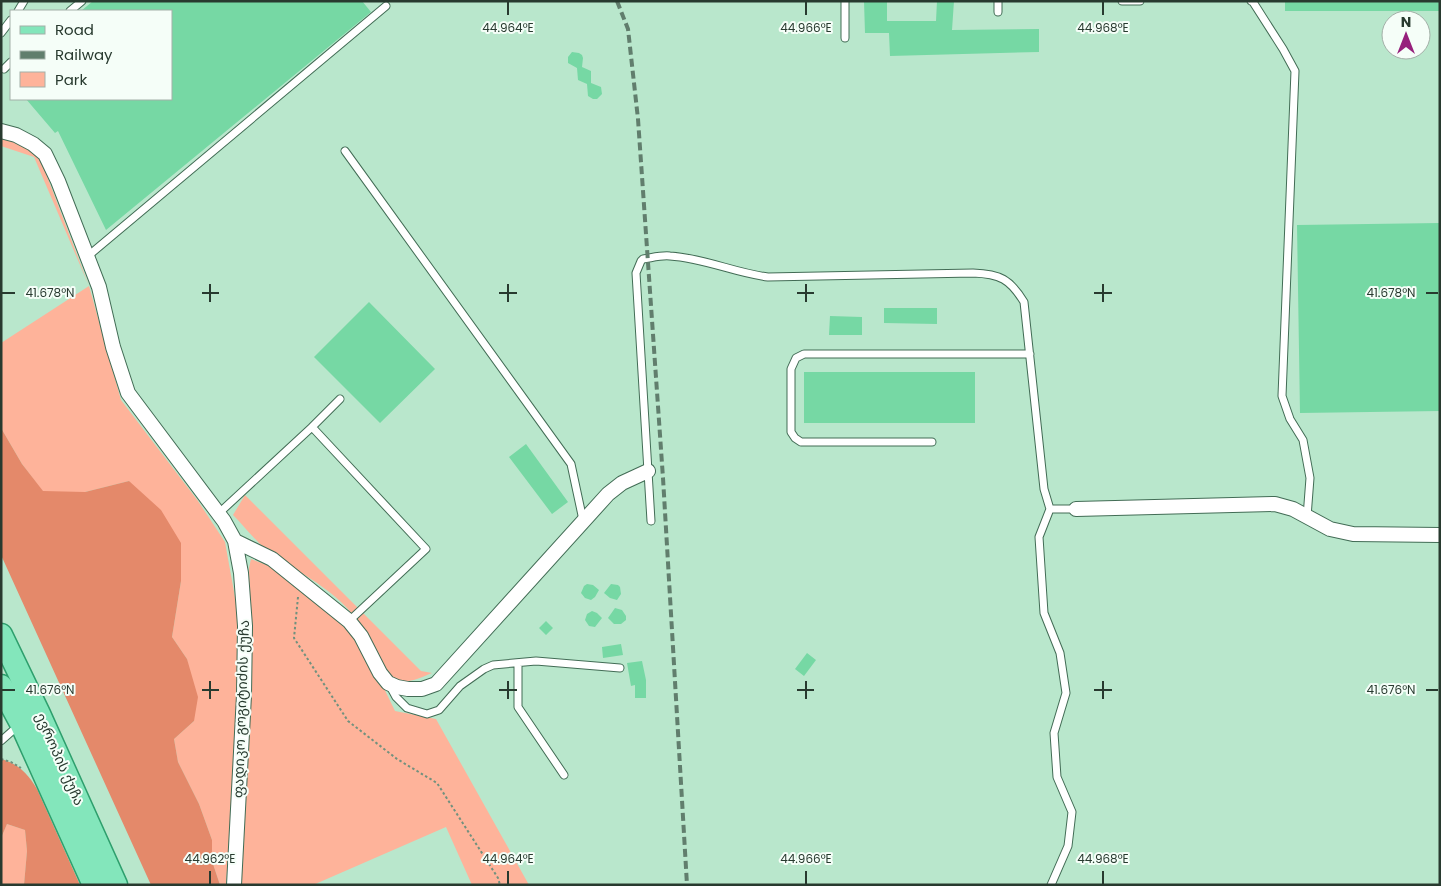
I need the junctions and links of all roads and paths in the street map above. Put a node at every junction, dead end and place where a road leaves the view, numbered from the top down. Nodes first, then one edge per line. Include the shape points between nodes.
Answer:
1 (82, 1) edge
2 (845, 1) edge
3 (998, 1) edge
4 (1122, 1) edge
5 (1140, 1) edge
6 (1251, 1) edge
7 (386, 6) dead end
8 (71, 10) edge
9 (998, 12) dead end
10 (10, 21) edge
11 (1, 33) edge
12 (845, 38) dead end
13 (10, 63) edge
14 (4, 69) dead end
15 (1, 131) edge
16 (345, 151) dead end
17 (88, 256) junction
18 (1030, 354) junction
19 (340, 399) dead end
20 (312, 427) junction
21 (932, 442) dead end
22 (648, 471) junction
23 (1050, 509) junction
24 (1076, 509) joint
25 (218, 514) junction
26 (1307, 517) junction
27 (583, 521) junction
28 (651, 521) dead end
29 (1440, 535) edge
30 (235, 541) junction
31 (299, 580) junction
32 (350, 620) junction
33 (1, 635) edge
34 (518, 663) junction
35 (620, 668) dead end
36 (388, 683) junction
37 (5, 698) edge
38 (21, 724) junction
39 (1, 742) edge
40 (1, 759) edge
41 (21, 768) dead end
42 (564, 776) dead end
43 (94, 885) edge
44 (116, 885) edge
45 (234, 885) edge
46 (500, 885) edge
47 (1051, 885) edge

1 - 8 lane
2 - 12 lane
3 - 9 lane
4 - 5 lane
6 - 26 lane via 1295,71 1282,396 1290,420 1303,440 1310,478
7 - 17 lane
10 - 11 lane
13 - 14 lane
15 - 17 street, ფადიკო გოგიტიძის ქუჩა via 16,135 45,154
16 - 27 lane via 571,464
17 - 25 street, ფადიკო გოგიტიძის ქუჩა via 128,393
18 - 21 lane via 804,354 796,358 791,369 791,432 795,438 802,442
18 - 22 lane via 1024,302 1014,286 990,273 768,277 668,255 643,259 636,273
18 - 23 lane via 1044,488
19 - 20 lane
20 - 25 lane
20 - 32 lane via 426,550
22 - 27 street via 622,483
22 - 28 lane
23 - 24 lane
23 - 47 lane via 1039,537 1044,613 1060,653 1066,693 1054,733 1057,777 1072,812 1068,846
24 - 26 street via 1275,504
25 - 30 street, ფადიკო გოგიტიძის ქუჩა
26 - 29 street via 1330,529 1353,534
27 - 36 street via 436,684 408,689
30 - 31 street via 272,559
30 - 45 street, ფადიკო გოგიტიძის ქუჩა via 241,574 245,636
31 - 32 street
31 - 46 path via 294,638 348,720 397,759 437,783
32 - 36 street
33 - 44 main road, ევროპის ქუჩა
34 - 35 lane via 536,661
34 - 36 lane via 484,669 460,686 439,710 427,714 407,708 396,698
34 - 42 lane via 518,707
37 - 38 main road, ევროპის ქუჩა
38 - 39 lane
38 - 43 main road, ევროპის ქუჩა
40 - 41 path

